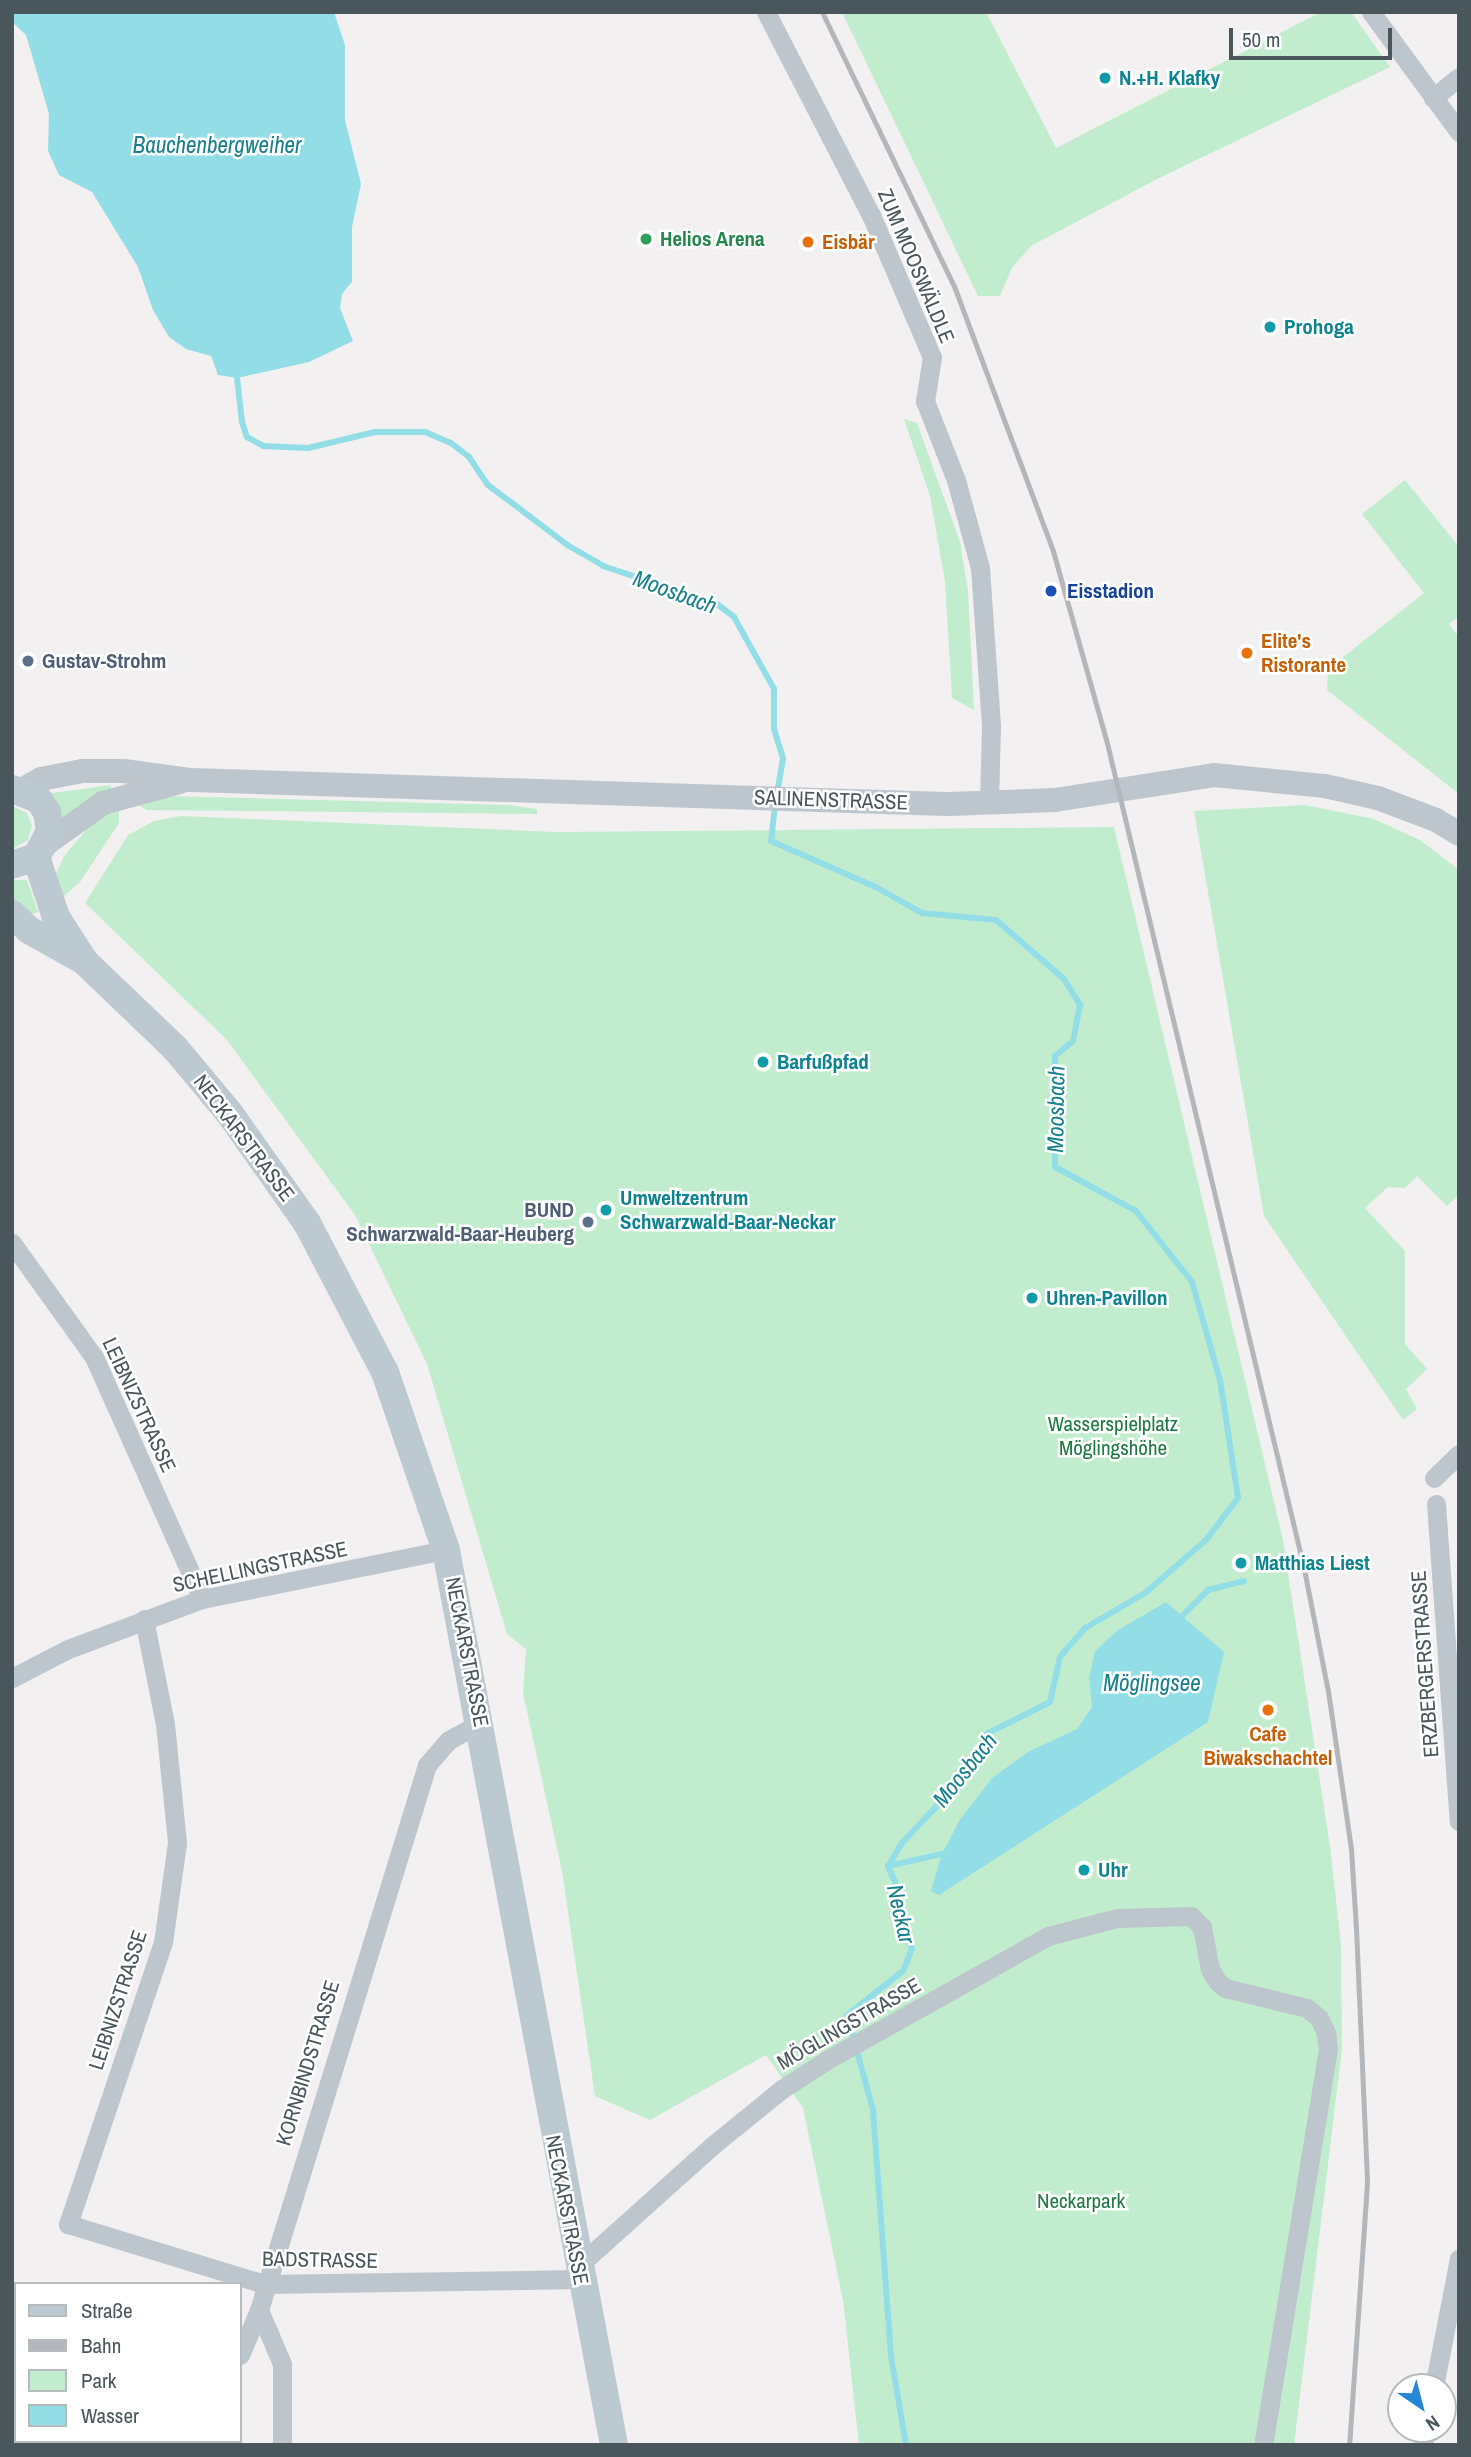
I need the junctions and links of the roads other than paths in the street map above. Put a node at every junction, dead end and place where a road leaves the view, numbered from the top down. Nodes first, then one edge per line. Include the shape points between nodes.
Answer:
1 (766, 12) edge
2 (1370, 12) edge
3 (1459, 77) edge
4 (1433, 98) junction
5 (1459, 132) edge
6 (191, 780) junction
7 (17, 790) edge
8 (989, 803) junction
9 (1459, 834) edge
10 (32, 855) edge
11 (12, 914) edge
12 (84, 961) junction
13 (12, 1243) edge
14 (1459, 1454) edge
15 (1434, 1478) dead end
16 (1436, 1504) dead end
17 (446, 1550) junction
18 (202, 1598) junction
19 (144, 1619) junction
20 (12, 1678) edge
21 (481, 1722) junction
22 (1459, 1821) edge
23 (68, 2224) joint
24 (1459, 2258) edge
25 (579, 2273) junction
26 (264, 2284) junction
27 (259, 2310) junction
28 (242, 2350) edge
29 (1437, 2373) edge
30 (282, 2445) edge
31 (614, 2445) edge
32 (1263, 2445) edge

1 - 8 street, ZUM MOOSWÄLDLE via 872,215 932,357 925,401 956,480 980,568 991,726
2 - 4 street
3 - 4 street
4 - 5 street
6 - 7 street, SALINENSTRASSE via 170,774 82,771 41,779
6 - 8 street, SALINENSTRASSE
6 - 10 street, SALINENSTRASSE via 103,803
7 - 10 main road, NECKARSTRASSE via 38,799 47,812
8 - 9 street, SALINENSTRASSE via 1089,795 1214,775 1325,786 1378,798
10 - 12 main road, NECKARSTRASSE via 56,917
11 - 12 main road, NECKARSTRASSE via 29,930
12 - 17 main road, NECKARSTRASSE via 175,1048 264,1158 307,1223 385,1372
13 - 18 street, LEIBNIZSTRASSE via 94,1357
14 - 15 street
16 - 22 street, ERZBERGERSTRASSE
17 - 18 street, SCHELLINGSTRASSE
17 - 21 main road, NECKARSTRASSE
18 - 19 street, SCHELLINGSTRASSE
19 - 20 street, SCHELLINGSTRASSE via 68,1649
19 - 23 street, LEIBNIZSTRASSE via 165,1724 177,1843 163,1942
21 - 25 main road, NECKARSTRASSE
21 - 26 street, KORNBINDSTRASSE via 449,1740 427,1765
23 - 26 street, BADSTRASSE
24 - 29 street
25 - 26 street, BADSTRASSE
25 - 31 main road, NECKARSTRASSE
25 - 32 street, MÖGLINGSTRASSE via 723,2137 782,2089 875,2033 1048,1936 1116,1918 1191,1916 1202,1927 1210,1969 1225,1988 1307,2008 1319,2018 1326,2033 1328,2049
26 - 27 street, KORNBINDSTRASSE
27 - 28 street, KORNBINDSTRASSE
27 - 30 street via 282,2364

